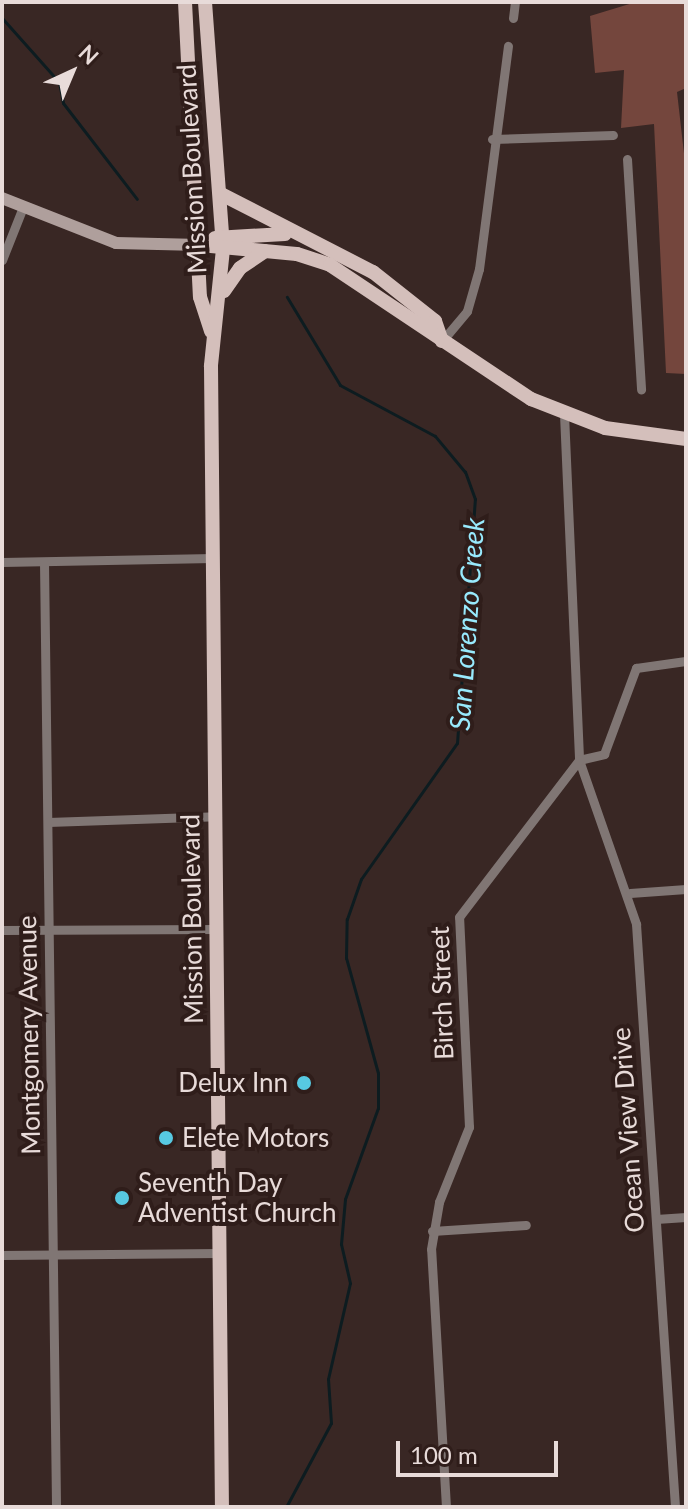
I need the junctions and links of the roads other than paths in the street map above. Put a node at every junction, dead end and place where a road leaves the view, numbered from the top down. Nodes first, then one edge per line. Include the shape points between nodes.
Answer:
1 (185, 2) edge
2 (205, 2) edge
3 (515, 2) edge
4 (513, 18) dead end
5 (508, 46) dead end
6 (613, 135) dead end
7 (492, 139) junction
8 (627, 159) dead end
9 (221, 194) junction
10 (2, 198) edge
11 (23, 207) junction
12 (302, 236) junction
13 (222, 242) junction
14 (200, 245) junction
15 (265, 251) junction
16 (2, 260) edge
17 (222, 295) junction
18 (211, 331) junction
19 (442, 341) junction
20 (641, 390) dead end
21 (564, 414) junction
22 (686, 439) edge
23 (213, 558) junction
24 (2, 562) edge
25 (44, 562) junction
26 (686, 661) edge
27 (579, 760) junction
28 (216, 816) junction
29 (48, 822) junction
30 (686, 889) edge
31 (630, 893) junction
32 (216, 929) junction
33 (2, 930) edge
34 (49, 930) junction
35 (686, 1217) edge
36 (656, 1219) junction
37 (526, 1225) dead end
38 (432, 1231) junction
39 (219, 1253) junction
40 (2, 1255) edge
41 (55, 1255) junction
42 (56, 1507) edge
43 (222, 1507) edge
44 (446, 1507) edge
45 (675, 1507) edge

1 - 14 main road, Mission Boulevard
2 - 9 main road, Mission Boulevard
3 - 4 street
5 - 7 street
6 - 7 street
7 - 19 street via 472,299
8 - 20 street
9 - 12 main road
9 - 13 main road, Mission Boulevard
10 - 11 street
11 - 14 street via 116,243
11 - 16 street
12 - 13 main road
12 - 19 main road via 373,272 435,321
13 - 14 main road
13 - 15 main road
13 - 17 main road, Mission Boulevard
14 - 18 main road, Mission Boulevard via 200,297
15 - 17 main road via 240,268
15 - 19 main road via 330,265
17 - 18 main road, Mission Boulevard
18 - 23 main road, Mission Boulevard
19 - 21 main road via 501,384
21 - 22 main road
21 - 27 street
23 - 25 street
23 - 28 main road, Mission Boulevard
24 - 25 street
25 - 29 street, Montgomery Avenue
26 - 27 street, Birch Street via 636,668 604,754
27 - 31 street, Ocean View Drive
27 - 38 street, Birch Street via 462,909 469,1127
28 - 29 street
28 - 32 main road, Mission Boulevard
29 - 34 street, Montgomery Avenue
30 - 31 street
31 - 36 street, Ocean View Drive
32 - 34 street
32 - 39 main road, Mission Boulevard
33 - 34 street
34 - 41 street, Montgomery Avenue
35 - 36 street
36 - 45 street, Ocean View Drive
37 - 38 street
38 - 44 street, Birch Street
39 - 41 street
39 - 43 main road, Mission Boulevard
40 - 41 street
41 - 42 street, Montgomery Avenue

